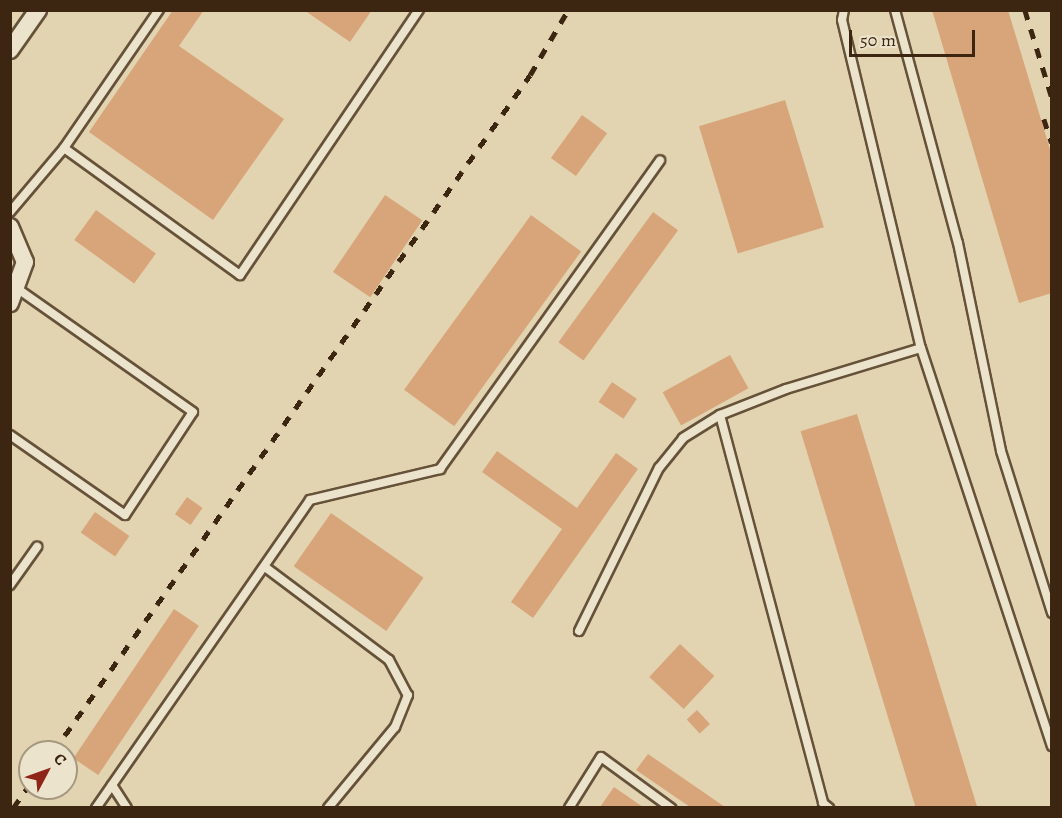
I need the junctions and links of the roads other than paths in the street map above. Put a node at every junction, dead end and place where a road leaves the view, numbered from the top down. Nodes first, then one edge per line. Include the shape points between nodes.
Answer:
1 (38, 10) edge
2 (159, 10) edge
3 (419, 10) edge
4 (844, 10) edge
5 (895, 10) edge
6 (10, 50) edge
7 (63, 148) junction
8 (660, 161) dead end
9 (10, 212) edge
10 (10, 227) edge
11 (14, 296) edge
12 (921, 348) junction
13 (720, 415) junction
14 (10, 435) edge
15 (37, 547) dead end
16 (264, 567) junction
17 (10, 585) edge
18 (1052, 613) edge
19 (579, 631) dead end
20 (1052, 746) edge
21 (112, 785) junction
22 (96, 807) edge
23 (127, 807) edge
24 (328, 807) edge
25 (569, 807) edge
26 (671, 807) edge
27 (829, 807) edge

1 - 6 street
2 - 7 lane
3 - 7 lane via 240,275
4 - 12 lane via 842,20
5 - 18 lane via 958,243 1001,451
7 - 9 lane
8 - 16 lane via 440,469 310,500
10 - 11 street via 25,262
11 - 14 lane via 193,412 125,515
12 - 13 lane
12 - 20 lane
13 - 19 lane via 683,438 659,468
13 - 27 lane via 823,803
15 - 17 lane
16 - 21 lane
16 - 24 lane via 389,660 408,695 395,727
21 - 22 lane
21 - 23 lane
25 - 26 lane via 601,757

